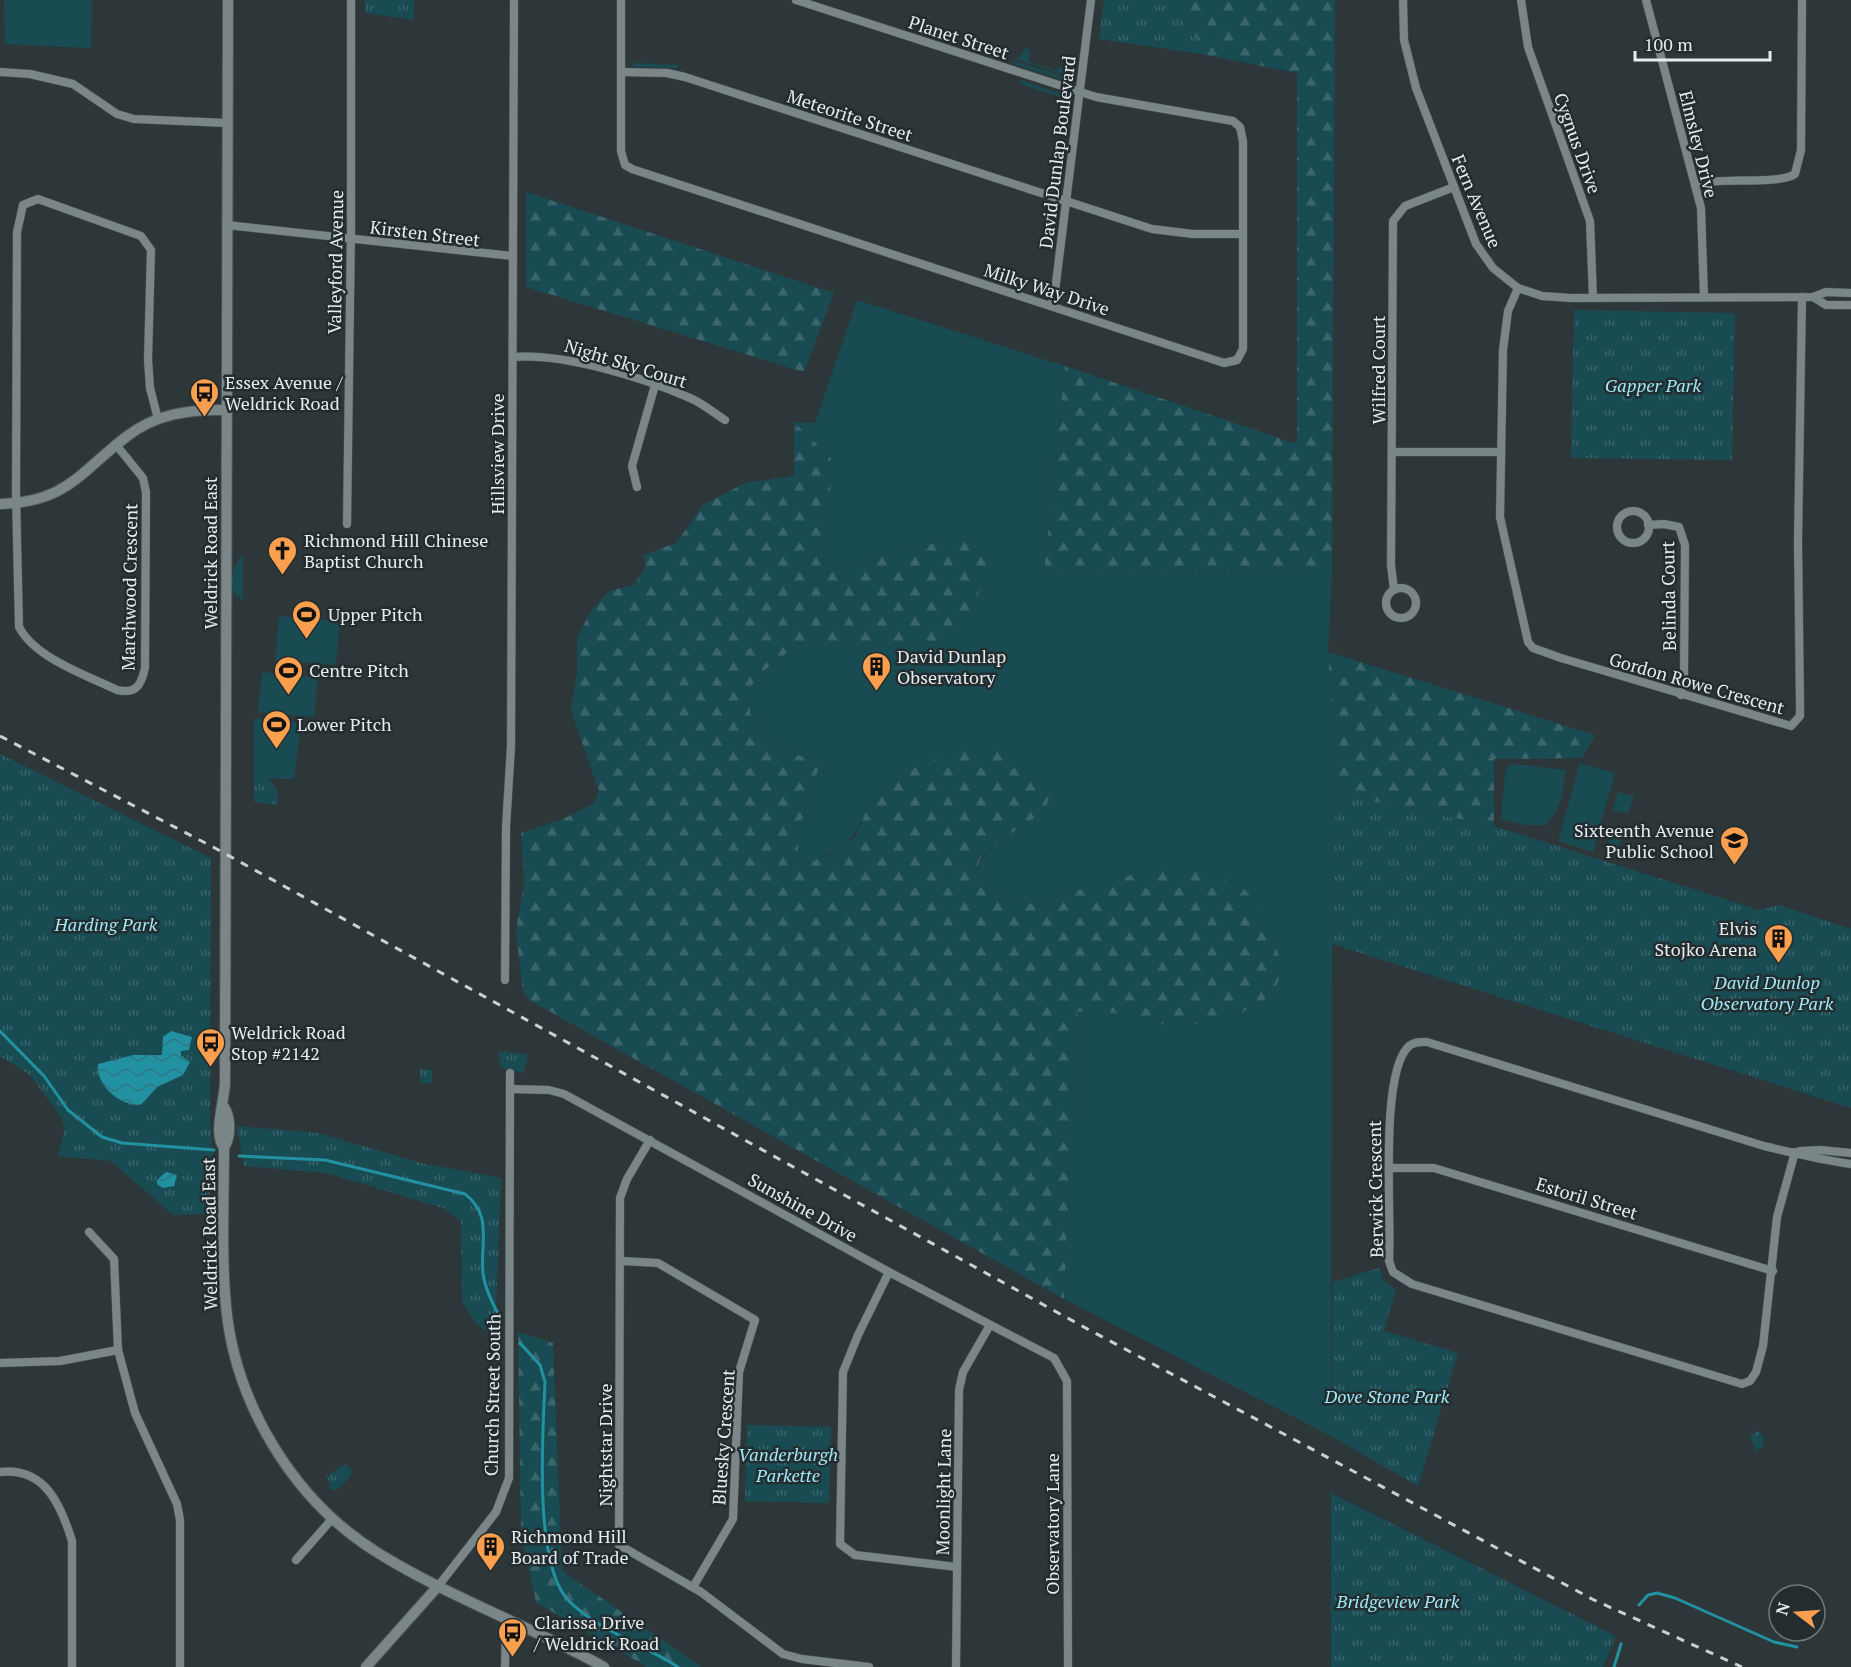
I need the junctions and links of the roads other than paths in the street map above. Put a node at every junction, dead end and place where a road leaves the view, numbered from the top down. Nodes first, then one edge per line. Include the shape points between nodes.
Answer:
1 (228, 0) edge
2 (351, 0) edge
3 (514, 0) edge
4 (621, 0) edge
5 (796, 0) edge
6 (1090, 0) edge
7 (1402, 0) edge
8 (1521, 0) edge
9 (1647, 0) edge
10 (1802, 0) edge
11 (0, 72) edge
12 (621, 72) junction
13 (1079, 91) junction
14 (227, 123) junction
15 (1696, 184) junction
16 (1454, 187) junction
17 (1066, 200) junction
18 (227, 225) junction
19 (1242, 234) junction
20 (351, 240) junction
21 (512, 256) junction
22 (1518, 288) junction
23 (1851, 293) edge
24 (1704, 297) junction
25 (1802, 297) junction
26 (1813, 297) junction
27 (1593, 298) junction
28 (1851, 305) edge
29 (1051, 306) junction
30 (513, 357) junction
31 (655, 385) junction
32 (226, 410) junction
33 (158, 419) junction
34 (725, 420) dead end
35 (117, 446) junction
36 (1393, 452) junction
37 (1501, 452) junction
38 (636, 487) dead end
39 (0, 504) edge
40 (17, 504) junction
41 (347, 524) dead end
42 (1648, 525) junction
43 (1394, 590) junction
44 (1681, 695) junction
45 (505, 980) dead end
46 (510, 1073) dead end
47 (510, 1089) junction
48 (650, 1140) junction
49 (1795, 1152) junction
50 (1851, 1153) edge
51 (1851, 1164) edge
52 (1390, 1168) junction
53 (89, 1232) dead end
54 (622, 1261) junction
55 (1773, 1271) junction
56 (890, 1272) junction
57 (990, 1325) junction
58 (118, 1350) junction
59 (0, 1363) edge
60 (1067, 1381) joint
61 (0, 1472) edge
62 (332, 1519) junction
63 (296, 1560) dead end
64 (957, 1567) junction
65 (439, 1586) junction
66 (693, 1587) junction
67 (506, 1617) junction
68 (72, 1667) edge
69 (180, 1667) edge
70 (366, 1667) edge
71 (504, 1667) edge
72 (604, 1667) edge
73 (869, 1667) edge
74 (956, 1667) edge
75 (1068, 1667) edge

1 - 14 street, Weldrick Road East
2 - 20 street, Valleyford Avenue
3 - 21 street, Hillsview Drive
4 - 12 street, Milky Way Drive
5 - 13 street, Planet Street
6 - 13 street, David Dunlap Boulevard
7 - 16 street, Fern Avenue via 1408,61
8 - 27 street, Cygnus Drive via 1528,47 1590,221
9 - 15 street, Elmsley Drive
10 - 15 street via 1801,150 1795,174 1780,179 1710,180
11 - 14 street via 73,84 117,114 134,119
12 - 17 street, Meteorite Street via 685,77
12 - 29 street, Milky Way Drive via 621,152 625,165 632,169
13 - 17 street, David Dunlap Boulevard
13 - 19 street, Milky Way Drive via 1233,121 1240,127
14 - 18 street, Weldrick Road East
15 - 24 street, Elmsley Drive via 1701,208
16 - 22 street, Fern Avenue via 1485,259
16 - 36 street, Wilfred Court via 1405,206 1394,220
17 - 19 street, Meteorite Street via 1152,229
17 - 29 street, David Dunlap Boulevard
18 - 20 street, Kirsten Street
18 - 32 street, Weldrick Road East
19 - 29 street, Milky Way Drive via 1243,349 1237,360 1224,363
20 - 21 street, Kirsten Street
20 - 41 street, Valleyford Avenue
21 - 30 street, Hillsview Drive
22 - 27 street, Fern Avenue via 1542,296
22 - 37 street, Gordon Rowe Crescent via 1506,322
23 - 26 street, Fern Avenue via 1826,292
24 - 25 street, Fern Avenue
24 - 27 street, Fern Avenue
25 - 26 street, Fern Avenue
25 - 44 street, Gordon Rowe Crescent via 1800,716 1791,726 1782,725
26 - 28 street, Fern Avenue via 1826,305
30 - 31 street, Night Sky Court via 564,358
30 - 45 street, Hillsview Drive
31 - 34 street, Night Sky Court via 692,398
31 - 38 street via 632,466
32 - 33 street via 188,410
32 - 62 street, Weldrick Road East via 225,1287 236,1359 254,1407 274,1447
33 - 35 street
33 - 40 street via 148,360 151,262 147,243 141,236 38,199 30,201 23,206 17,232
35 - 40 street via 64,488
35 - 40 street, Marchwood Crescent via 143,478 146,492 145,668 135,691 117,690 26,641 17,612
36 - 37 street
36 - 43 street, Wilfred Court
37 - 44 street, Gordon Rowe Crescent via 1502,534 1528,642 1543,652
39 - 40 street
42 - 42 street, Belinda Court via 1644,516 1630,511 1621,516 1617,526 1620,536 1633,543 1642,539
42 - 44 street, Belinda Court via 1679,527 1685,545
43 - 43 street, Wilfred Court via 1387,597 1386,607 1397,618 1408,617 1414,610 1415,596 1404,588
46 - 47 street, Church Street South
47 - 48 street, Sunshine Drive via 564,1094
47 - 65 street, Church Street South via 510,1461 504,1495 477,1540
48 - 54 street, Nightstar Drive via 620,1198
48 - 56 street, Sunshine Drive
49 - 50 street, Berwick Crescent
49 - 51 street, Berwick Crescent
49 - 52 street, Berwick Crescent via 1764,1146 1427,1042 1415,1042 1402,1056 1389,1105
49 - 55 street, Berwick Crescent via 1779,1204
52 - 55 street, Estoril Street via 1434,1168
52 - 55 street, Berwick Crescent via 1389,1261 1401,1279 1730,1381 1746,1383 1756,1372
53 - 58 street via 114,1259
54 - 66 street, Nightstar Drive via 620,1545
54 - 66 street, Bluesky Crescent via 658,1263 755,1320 739,1372 733,1519
56 - 57 street, Sunshine Drive
56 - 64 street via 843,1372 840,1544 855,1555
57 - 60 street, Sunshine Drive via 1054,1358
57 - 64 street, Moonlight Lane via 963,1372 959,1390
58 - 59 street via 60,1361
58 - 69 street via 135,1413 177,1504
60 - 75 street, Observatory Lane
61 - 68 street via 28,1474 38,1479 55,1499 67,1526 72,1542
62 - 63 street
62 - 65 street, Weldrick Road East via 376,1552
64 - 74 street, Moonlight Lane
65 - 67 street, Weldrick Road East
65 - 70 street, Church Street South
66 - 73 street, Nightstar Drive via 783,1654
67 - 71 street
67 - 72 street, Weldrick Road East

